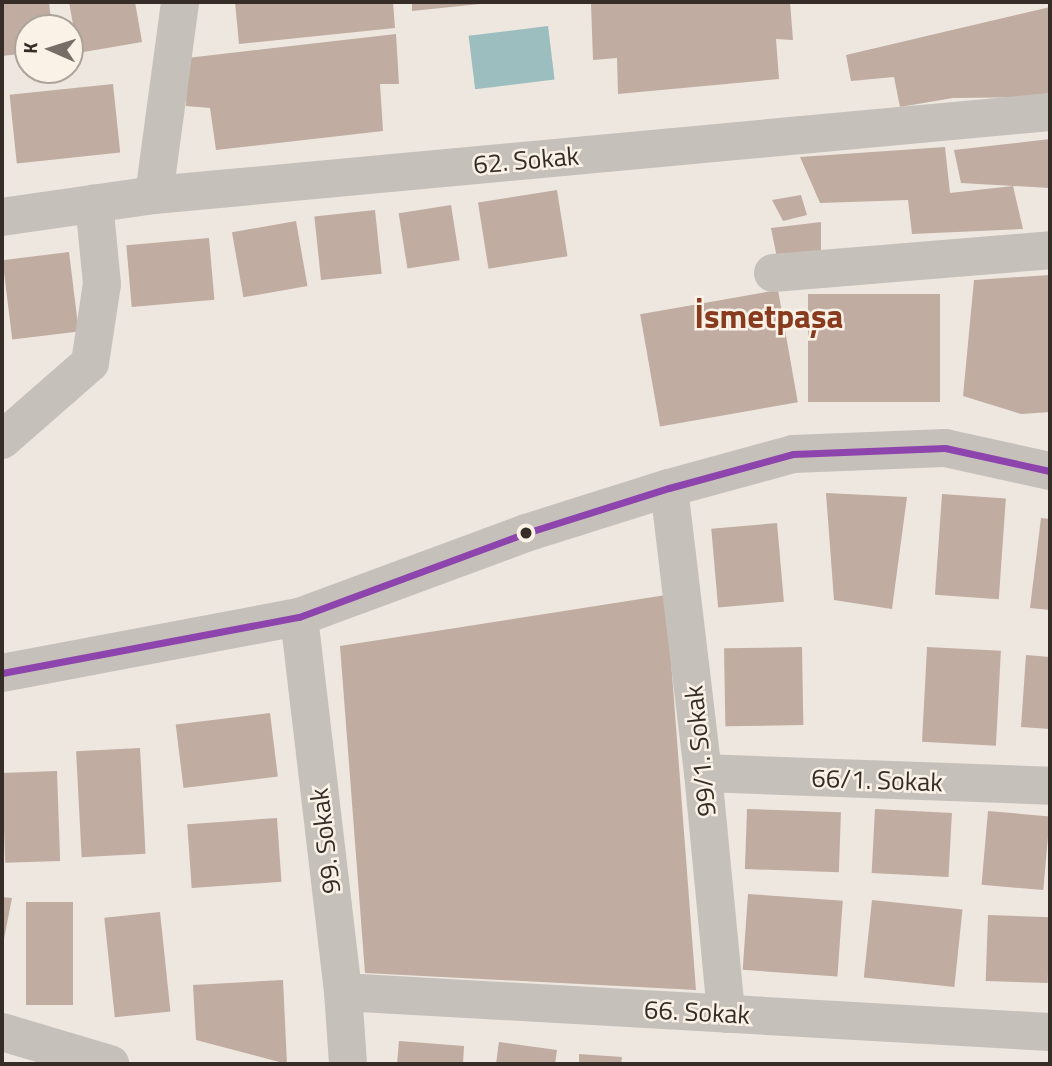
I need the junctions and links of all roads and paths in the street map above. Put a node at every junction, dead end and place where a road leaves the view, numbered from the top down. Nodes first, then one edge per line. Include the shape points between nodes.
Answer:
1 (180, 2) edge
2 (1050, 111) edge
3 (154, 195) junction
4 (94, 203) junction
5 (2, 216) edge
6 (1050, 250) edge
7 (773, 273) dead end
8 (2, 440) edge
9 (1050, 471) edge
10 (669, 488) junction
11 (299, 617) junction
12 (2, 673) edge
13 (703, 773) junction
14 (1050, 786) edge
15 (343, 992) junction
16 (726, 1014) junction
17 (2, 1032) edge
18 (1050, 1032) edge
19 (110, 1064) edge
20 (348, 1064) edge

1 - 3 street
2 - 3 street, 62. Sokak
3 - 4 street, 62. Sokak
4 - 5 street, 62. Sokak
4 - 8 street via 102,284 90,363
6 - 7 street
9 - 10 street via 945,448 793,454
10 - 11 street via 526,533
10 - 13 street, 99/1. Sokak
11 - 12 street
11 - 15 street, 99. Sokak
13 - 14 street, 66/1. Sokak
13 - 16 street, 99/1. Sokak
15 - 16 street, 66. Sokak
15 - 20 street, 99. Sokak
16 - 18 street, 66. Sokak
17 - 19 street

